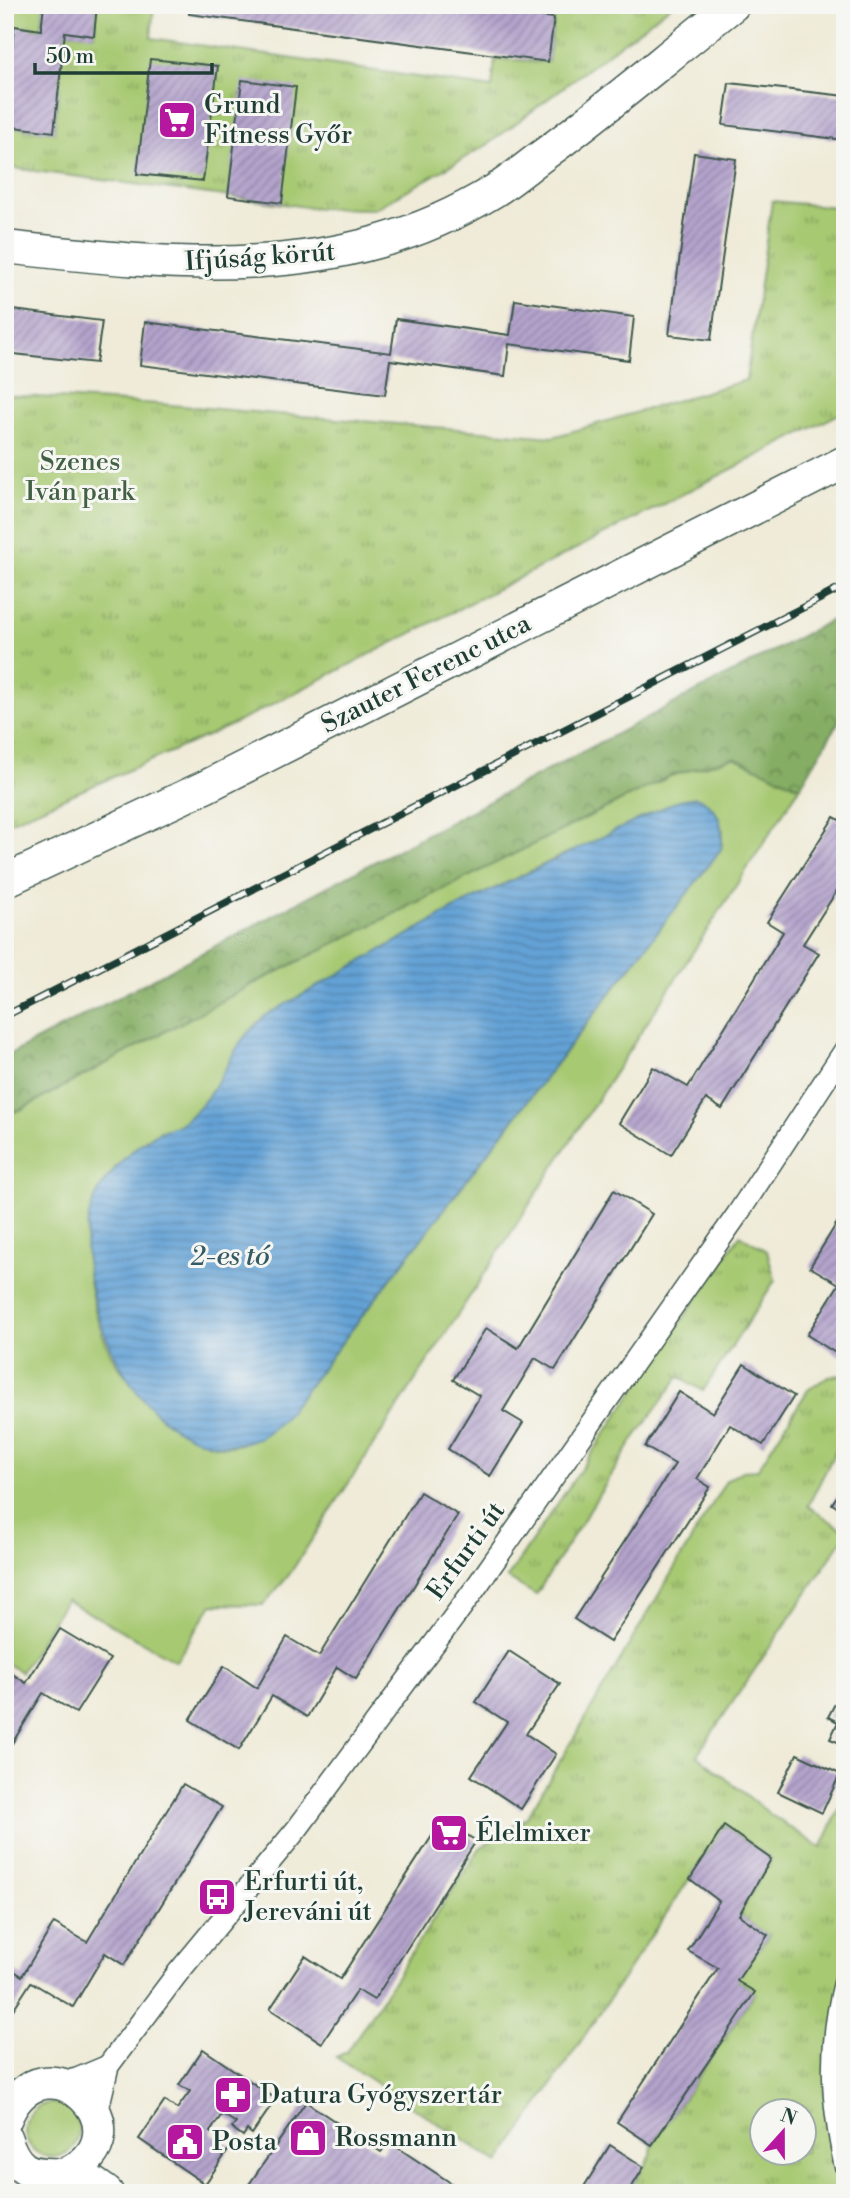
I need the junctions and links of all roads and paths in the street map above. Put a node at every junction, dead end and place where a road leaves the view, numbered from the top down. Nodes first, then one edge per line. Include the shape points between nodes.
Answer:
1 (733, 5) edge
2 (5, 247) edge
3 (845, 462) edge
4 (5, 881) edge
5 (845, 1050) edge
6 (845, 1981) edge
7 (108, 2066) junction
8 (33, 2083) edge
9 (5, 2120) edge
10 (97, 2128) junction
11 (5, 2137) edge
12 (845, 2165) edge
13 (64, 2175) junction
14 (107, 2193) edge
15 (121, 2193) edge

1 - 2 street, Ifjúság körút via 494,191 354,250 248,264 166,263
3 - 4 street, Szauter Ferenc utca via 207,786
5 - 7 street, Erfurti út via 737,1214 474,1590 296,1829
6 - 12 street via 836,2017 833,2108
7 - 8 street via 77,2079
7 - 10 street, Erfurti út
8 - 9 street via 21,2093
8 - 10 street via 82,2093
10 - 13 street via 90,2157
10 - 15 street via 100,2157
11 - 13 street via 19,2164 48,2177
13 - 14 street via 81,2177

